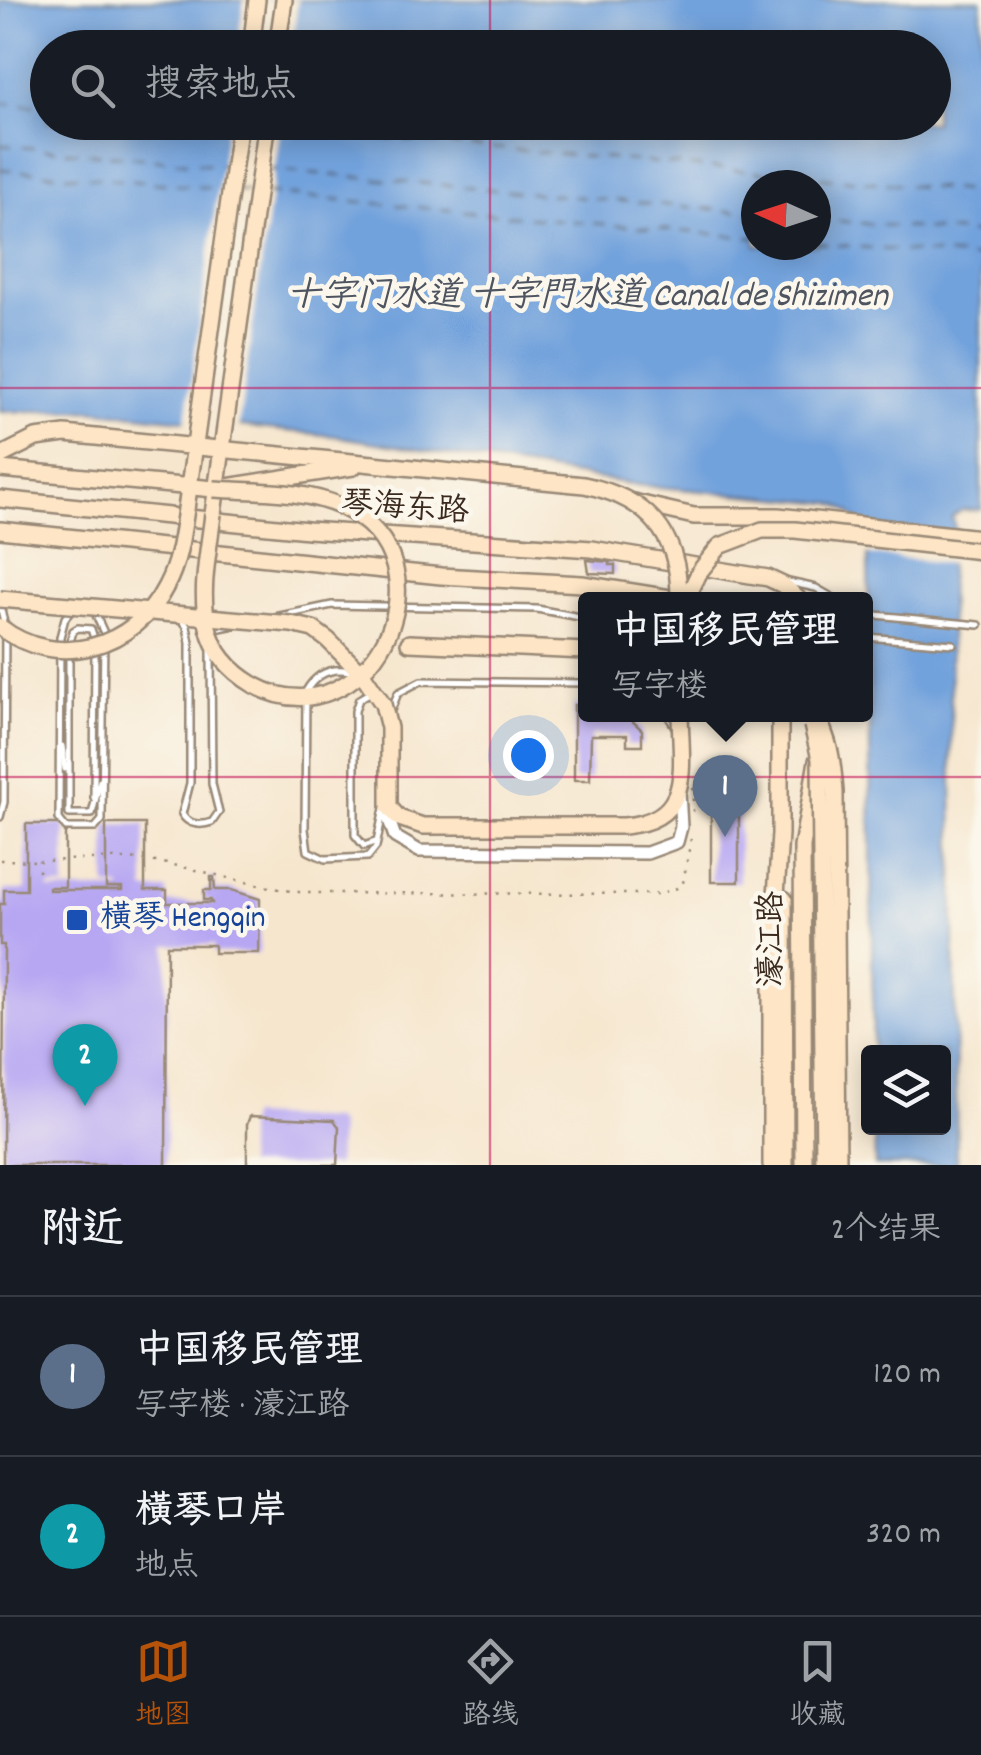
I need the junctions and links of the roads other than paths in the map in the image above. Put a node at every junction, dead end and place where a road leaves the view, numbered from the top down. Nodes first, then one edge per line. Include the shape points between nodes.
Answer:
1 (257, 0) edge
2 (284, 0) edge
3 (253, 30) edge
4 (280, 30) edge
5 (237, 140) edge
6 (265, 140) edge
7 (234, 163) junction
8 (261, 166) junction
9 (0, 456) edge
10 (373, 464) junction
11 (0, 468) edge
12 (214, 489) junction
13 (0, 499) edge
14 (633, 502) junction
15 (0, 530) edge
16 (981, 538) edge
17 (981, 551) edge
18 (768, 578) junction
19 (631, 592) edge
20 (681, 592) edge
21 (688, 592) edge
22 (790, 592) edge
23 (823, 592) edge
24 (0, 602) edge
25 (83, 608) junction
26 (175, 615) junction
27 (873, 616) edge
28 (578, 617) edge
29 (221, 624) junction
30 (979, 625) edge
31 (0, 627) edge
32 (873, 636) edge
33 (409, 644) dead end
34 (953, 644) dead end
35 (578, 652) edge
36 (364, 676) junction
37 (578, 683) edge
38 (378, 695) junction
39 (678, 722) edge
40 (780, 722) edge
41 (810, 722) edge
42 (820, 722) edge
43 (824, 722) edge
44 (60, 725) junction
45 (390, 728) junction
46 (103, 772) junction
47 (686, 786) junction
48 (68, 792) junction
49 (94, 798) junction
50 (389, 802) junction
51 (0, 817) edge
52 (780, 834) junction
53 (378, 840) junction
54 (793, 961) junction
55 (771, 1165) edge
56 (785, 1165) edge
57 (804, 1165) edge
58 (824, 1165) edge
59 (838, 1165) edge

1 - 3 main road
2 - 4 main road
5 - 7 main road
6 - 8 main road
7 - 8 main road
7 - 31 main road, bridge via 183,531 165,590 132,628 85,649 35,646
8 - 12 main road, bridge via 218,475 216,494 206,571 208,632 238,675 276,694 332,690 360,674 383,648 398,605 393,562 374,532 342,507 314,498 262,492 246,491 230,490
9 - 10 main road via 36,438 65,434
10 - 12 main road, bridge
10 - 14 main road, bridge via 584,484
11 - 12 main road
13 - 18 main road, 琴海东路 via 592,550
14 - 16 main road via 694,516 778,516
14 - 20 main road, bridge via 673,549
15 - 19 main road, 琴海东路
17 - 21 main road, bridge via 762,530 720,546
18 - 22 main road, 琴海东路
18 - 23 lane
24 - 25 main road, bridge
24 - 51 lane
25 - 26 main road, bridge
25 - 44 lane via 65,618 60,637
25 - 46 lane, bridge via 100,618 104,632
26 - 29 main road, bridge
26 - 29 lane, bridge via 187,626 190,643 190,783 182,814 192,824 212,822 219,812 212,784 212,643
27 - 30 lane
28 - 29 lane via 537,609 332,605
29 - 36 main road, bridge via 314,629
32 - 34 lane
33 - 35 main road
36 - 38 main road, bridge
36 - 53 lane, bridge via 330,670 306,692 305,840 311,854 325,859 364,858
37 - 45 lane via 413,683 394,700
38 - 45 main road, bridge
38 - 53 lane, bridge via 362,696 355,711 355,835 364,846
39 - 47 main road, bridge
40 - 52 main road
41 - 58 main road, bridge via 820,759
42 - 59 main road, bridge via 835,792
43 - 54 main road, 濠江路 via 802,848
44 - 46 lane via 62,826 101,824
44 - 48 lane
45 - 50 main road, bridge
46 - 49 lane
47 - 50 main road, bridge via 659,818 624,826 423,826 398,818
47 - 50 street, bridge via 676,842 647,853 420,851 395,837
48 - 49 lane via 73,816 92,814
48 - 49 lane, bridge via 69,646 72,631 83,627 96,641
50 - 53 lane, bridge
52 - 54 main road
52 - 55 main road via 771,972
54 - 56 main road, 濠江路
54 - 57 main road, 濠江路

